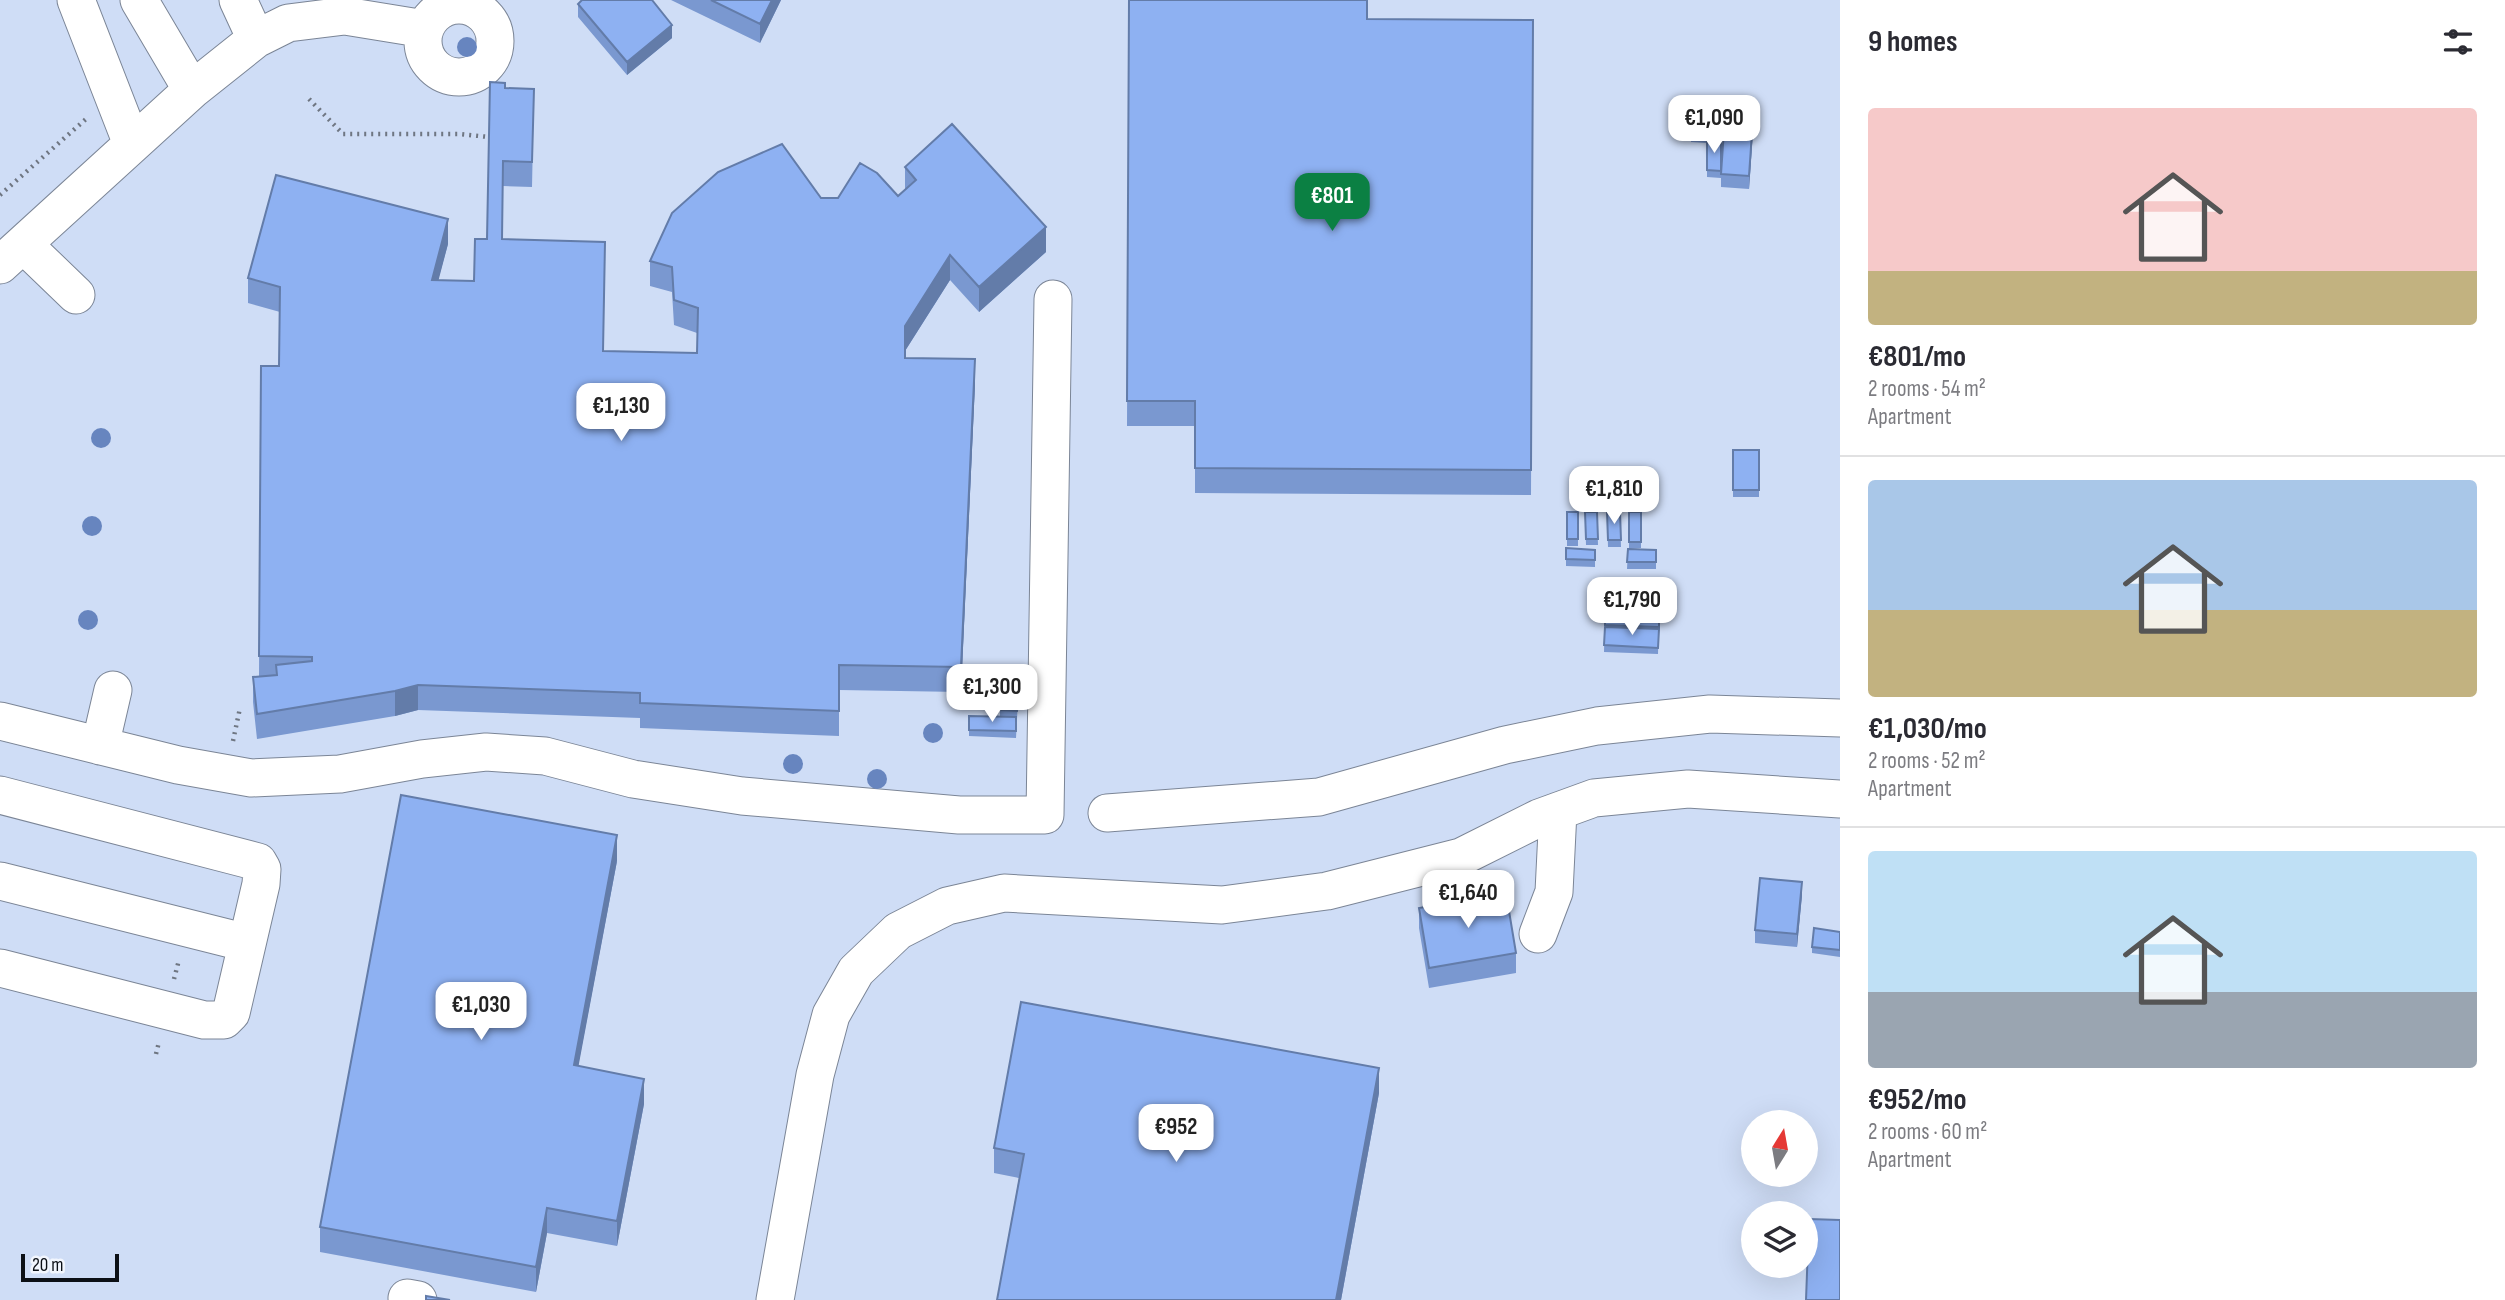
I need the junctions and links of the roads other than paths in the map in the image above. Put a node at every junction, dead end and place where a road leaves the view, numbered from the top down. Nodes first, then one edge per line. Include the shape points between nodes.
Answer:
1 (76, 0) edge
2 (139, 0) edge
3 (238, 0) edge
4 (425, 30) dead end
5 (256, 39) junction
6 (191, 90) junction
7 (132, 145) junction
8 (11, 254) edge
9 (76, 295) dead end
10 (1054, 299) dead end
11 (113, 691) dead end
12 (1840, 718) edge
13 (0, 721) edge
14 (100, 746) junction
15 (0, 795) edge
16 (1840, 799) edge
17 (1558, 811) junction
18 (1107, 813) dead end
19 (0, 881) edge
20 (1538, 934) dead end
21 (247, 943) junction
22 (0, 968) edge
23 (775, 1300) edge

1 - 7 street
2 - 6 street
3 - 5 street
4 - 5 street via 345,16 288,23
5 - 6 street
6 - 7 street
7 - 8 street
8 - 9 street
10 - 14 street via 1045,815 959,816 742,796 633,779 545,756 486,752 341,774 251,778
11 - 14 street
12 - 18 street via 1710,713 1597,726 1505,745 1319,797
13 - 14 street
15 - 21 street via 258,862 261,884
16 - 17 street via 1688,789 1594,798
17 - 20 street via 1554,892
17 - 23 street via 1461,857 1326,891 1222,905 1004,893 947,906 898,931 856,971 831,1015 815,1075
19 - 21 street
21 - 22 street via 231,1013 224,1020 204,1020

